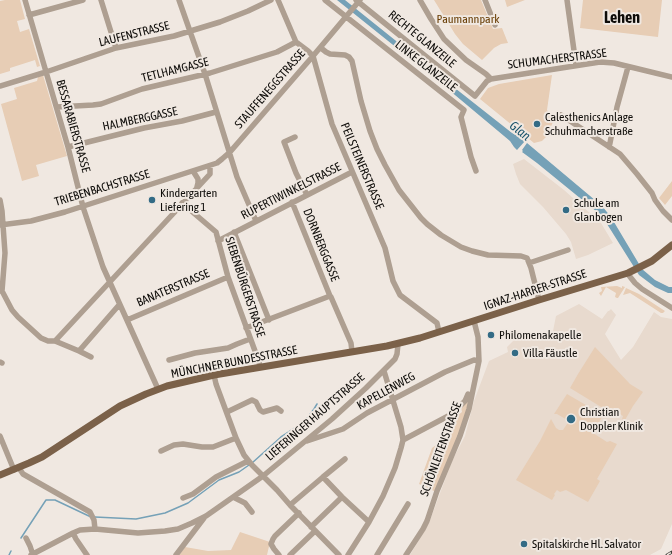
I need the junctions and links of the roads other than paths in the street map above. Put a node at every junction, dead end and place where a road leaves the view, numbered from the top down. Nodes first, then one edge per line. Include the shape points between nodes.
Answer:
1 (25, 0) edge
2 (83, 0) edge
3 (101, 0) edge
4 (179, 0) edge
5 (271, 0) edge
6 (278, 0) edge
7 (325, 0) edge
8 (420, 0) edge
9 (485, 0) edge
10 (567, 0) edge
11 (358, 1) edge
12 (29, 15) junction
13 (348, 16) junction
14 (496, 25) dead end
15 (190, 31) junction
16 (296, 42) junction
17 (116, 48) junction
18 (321, 48) junction
19 (313, 56) junction
20 (576, 65) junction
21 (628, 67) junction
22 (46, 72) junction
23 (204, 74) junction
24 (672, 77) edge
25 (491, 79) junction
26 (0, 86) edge
27 (57, 107) junction
28 (216, 112) junction
29 (561, 115) dead end
30 (295, 137) dead end
31 (68, 147) junction
32 (609, 147) junction
33 (230, 152) junction
34 (210, 166) junction
35 (193, 171) junction
36 (476, 171) dead end
37 (352, 172) junction
38 (197, 187) junction
39 (307, 195) junction
40 (0, 200) edge
41 (292, 202) junction
42 (182, 203) junction
43 (84, 207) junction
44 (672, 220) edge
45 (256, 221) junction
46 (2, 225) edge
47 (234, 232) junction
48 (218, 241) junction
49 (672, 246) edge
50 (568, 250) dead end
51 (529, 263) junction
52 (630, 272) junction
53 (228, 277) junction
54 (109, 282) junction
55 (1, 291) edge
56 (330, 296) junction
57 (539, 300) junction
58 (120, 305) junction
59 (672, 308) edge
60 (127, 320) junction
61 (268, 320) junction
62 (474, 321) junction
63 (246, 328) junction
64 (439, 332) junction
65 (250, 339) junction
66 (55, 341) junction
67 (398, 344) junction
68 (79, 351) junction
69 (352, 352) junction
70 (91, 357) dead end
71 (169, 360) dead end
72 (479, 360) junction
73 (260, 367) junction
74 (384, 371) junction
75 (214, 375) junction
76 (158, 390) junction
77 (468, 394) dead end
78 (392, 399) junction
79 (281, 411) dead end
80 (227, 413) junction
81 (0, 436) edge
82 (236, 438) junction
83 (403, 440) junction
84 (304, 443) junction
85 (161, 451) dead end
86 (345, 459) dead end
87 (250, 463) junction
88 (17, 469) junction
89 (0, 474) edge
90 (263, 476) junction
91 (323, 477) junction
92 (233, 497) junction
93 (342, 497) junction
94 (183, 498) dead end
95 (408, 504) dead end
96 (290, 505) junction
97 (252, 512) dead end
98 (299, 513) junction
99 (206, 516) junction
100 (369, 522) junction
101 (95, 529) junction
102 (313, 529) junction
103 (73, 533) junction
104 (26, 538) dead end
105 (32, 555) edge
106 (87, 555) edge
107 (176, 555) edge
108 (278, 555) edge
109 (290, 555) edge
110 (339, 555) edge
111 (348, 555) edge
112 (377, 555) edge
113 (406, 555) edge

1 - 12 street, BESSARABIERSTRASSE
2 - 12 street
3 - 17 street
4 - 15 street
5 - 15 street, LAUFENSTRASSE via 241,14
6 - 16 street
7 - 13 street, LINKE GLANZEILE
8 - 25 street via 444,38 466,60
9 - 14 street
10 - 20 street
11 - 13 street, STAUFFENEGGSTRASSE
11 - 25 street, RECHTE GLANZEILE via 476,96
12 - 22 street, BESSARABIERSTRASSE
13 - 18 street, STAUFFENEGGSTRASSE
13 - 36 street, LINKE GLANZEILE via 464,110 461,117
15 - 17 street, LAUFENSTRASSE
15 - 23 street
16 - 19 street
16 - 23 street, TETLHAMGASSE via 277,52
17 - 22 street, LAUFENSTRASSE
18 - 19 street, STAUFFENEGGSTRASSE
18 - 51 street via 330,54 345,55 352,61 360,101 385,165 399,190 425,222 440,235 461,247 495,256 521,256
19 - 33 street, STAUFFENEGGSTRASSE
19 - 37 street, PEILSTEINERSTRASSE via 332,124
20 - 21 street, SCHUMACHERSTRASSE via 610,62
20 - 25 street, SCHUMACHERSTRASSE
21 - 24 street, SCHUMACHERSTRASSE
21 - 32 street
22 - 26 street, LAUFENSTRASSE
22 - 27 street, BESSARABIERSTRASSE
23 - 27 street, TETLHAMGASSE via 142,89 101,104
23 - 28 street
27 - 31 street, BESSARABIERSTRASSE
28 - 31 street, HALMBERGGASSE
28 - 33 street
29 - 32 street
30 - 39 street, DORNBERGGASSE via 284,142
31 - 43 street, BESSARABIERSTRASSE
32 - 44 street via 620,154
33 - 34 street, STAUFFENEGGSTRASSE
33 - 45 street via 239,182
34 - 35 street, TRIEBENBACHSTRASSE
34 - 38 street, STAUFFENEGGSTRASSE via 210,174
35 - 38 street via 198,179
35 - 43 street, TRIEBENBACHSTRASSE
37 - 39 street, RUPERTIWINKELSTRASSE
37 - 64 street, PEILSTEINERSTRASSE via 387,252 393,281 403,297 436,324
38 - 42 street, STAUFFENEGGSTRASSE
39 - 41 street, RUPERTIWINKELSTRASSE
40 - 46 street
41 - 45 street, RUPERTIWINKELSTRASSE
41 - 56 street, DORNBERGGASSE
42 - 48 street, SIEBENBÜRGERSTRASSE via 216,232
42 - 54 street, STAUFFENEGGSTRASSE
43 - 46 street, TRIEBENBACHSTRASSE via 31,221
43 - 54 street, BESSARABIERSTRASSE
45 - 47 street, RUPERTIWINKELSTRASSE
46 - 55 street via 5,253
47 - 48 street, RUPERTIWINKELSTRASSE
47 - 61 street
48 - 53 street, SIEBENBÜRGERSTRASSE
49 - 52 main road, IGNAZ-HARRER-STRASSE via 644,266
50 - 51 street
51 - 57 street
52 - 57 main road, IGNAZ-HARRER-STRASSE
52 - 59 street via 635,283
53 - 60 street, BANATERSTRASSE
53 - 63 street, SIEBENBÜRGERSTRASSE
54 - 58 street, BESSARABIERSTRASSE
54 - 66 street, STAUFFENEGGSTRASSE
55 - 66 street via 18,317 41,338
56 - 61 street, DORNBERGGASSE
56 - 69 street, DORNBERGGASSE via 351,343
57 - 62 main road, IGNAZ-HARRER-STRASSE
58 - 60 street, BESSARABIERSTRASSE
58 - 68 street
60 - 76 street, BESSARABIERSTRASSE
61 - 63 street, DORNBERGGASSE
62 - 64 main road, IGNAZ-HARRER-STRASSE
62 - 72 street, SCHÖNLEITENSTRASSE
63 - 65 street, SIEBENBÜRGERSTRASSE
64 - 67 main road, IGNAZ-HARRER-STRASSE
65 - 71 street via 228,348
65 - 73 street, SIEBENBÜRGERSTRASSE
66 - 68 street
67 - 69 main road, MÜNCHNER BUNDESSTRASSE
67 - 74 street, LIEFERINGER HAUPTSTRASSE via 395,359
68 - 70 street
69 - 73 main road, MÜNCHNER BUNDESSTRASSE
72 - 78 street, KAPELLENWEG via 445,372
72 - 113 street, SCHÖNLEITENSTRASSE via 469,409 460,436 423,529
73 - 75 main road, MÜNCHNER BUNDESSTRASSE
74 - 78 street
74 - 84 street, LIEFERINGER HAUPTSTRASSE
75 - 76 main road, MÜNCHNER BUNDESSTRASSE
75 - 80 street
76 - 88 main road, MÜNCHNER BUNDESSTRASSE via 111,412
77 - 83 street via 452,414
78 - 83 street
78 - 84 street, KAPELLENWEG via 343,430
79 - 80 street via 277,408 263,412 255,401 250,400
80 - 82 street
81 - 88 street
82 - 85 street via 213,447 183,444
82 - 87 street
83 - 100 street via 396,468
84 - 90 street, LIEFERINGER HAUPTSTRASSE
86 - 91 street
87 - 90 street
87 - 94 street via 216,477
88 - 89 main road, MÜNCHNER BUNDESSTRASSE
88 - 101 street via 90,512
90 - 92 street, LIEFERINGER HAUPTSTRASSE
90 - 96 street
91 - 93 street
91 - 96 street
92 - 97 street via 245,502
92 - 99 street, LIEFERINGER HAUPTSTRASSE
93 - 100 street
93 - 102 street
95 - 112 street
96 - 98 street
98 - 102 street
98 - 108 street via 273,539 272,544
99 - 101 street, LIEFERINGER HAUPTSTRASSE via 178,529 165,531 135,533
99 - 107 street
100 - 111 street
101 - 103 street, LIEFERINGER HAUPTSTRASSE
102 - 109 street
102 - 110 street
103 - 105 street, LIEFERINGER HAUPTSTRASSE
103 - 106 street
104 - 105 street

